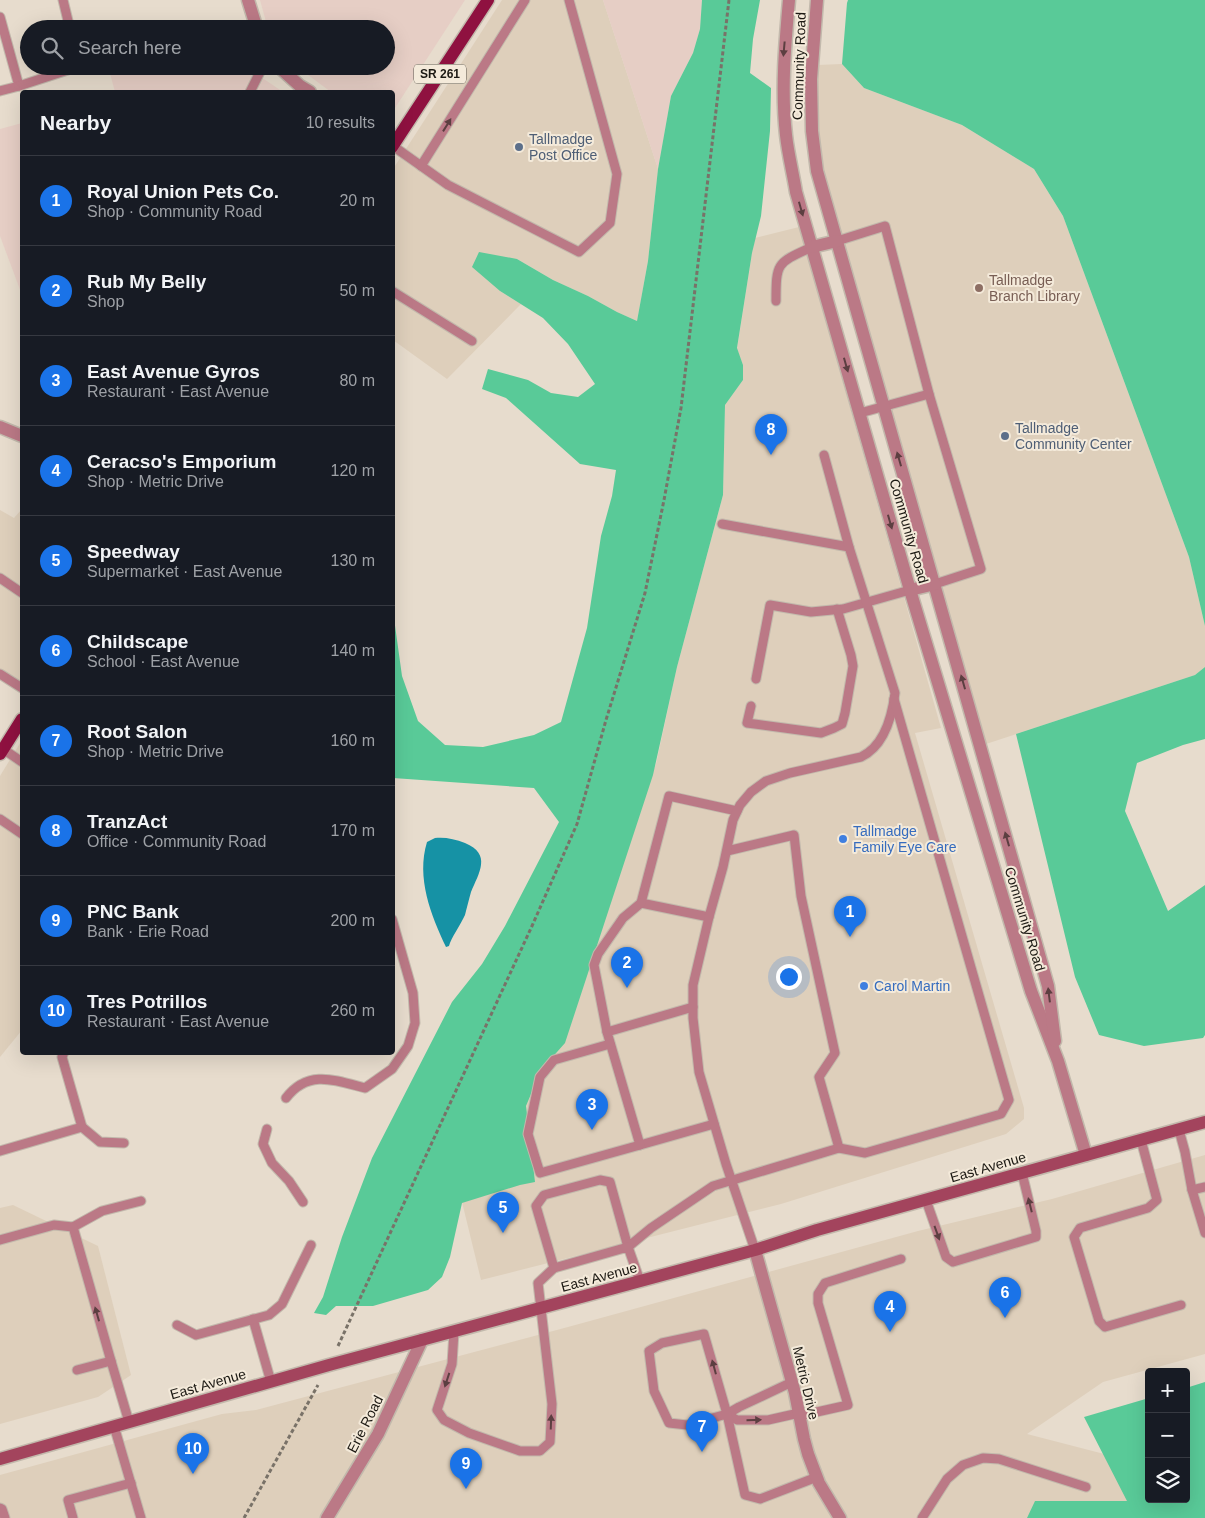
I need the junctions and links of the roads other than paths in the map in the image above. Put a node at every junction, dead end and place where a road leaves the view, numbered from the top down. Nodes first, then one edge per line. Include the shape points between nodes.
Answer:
1 (63, 0) edge
2 (248, 0) edge
3 (488, 0) edge
4 (525, 0) edge
5 (569, 0) edge
6 (789, 0) edge
7 (818, 0) edge
8 (0, 17) edge
9 (68, 20) edge
10 (254, 20) edge
11 (53, 75) edge
12 (258, 75) edge
13 (288, 75) edge
14 (19, 86) junction
15 (251, 90) edge
16 (307, 90) edge
17 (0, 91) edge
18 (395, 143) edge
19 (395, 147) edge
20 (421, 166) junction
21 (837, 241) junction
22 (812, 248) junction
23 (395, 293) edge
24 (776, 301) dead end
25 (472, 341) dead end
26 (929, 394) junction
27 (884, 407) junction
28 (860, 413) junction
29 (0, 427) edge
30 (20, 435) edge
31 (824, 455) dead end
32 (722, 524) dead end
33 (849, 547) junction
34 (0, 578) edge
35 (935, 584) junction
36 (910, 590) junction
37 (20, 592) edge
38 (867, 601) junction
39 (837, 609) junction
40 (0, 674) edge
41 (756, 679) dead end
42 (20, 687) edge
43 (894, 699) junction
44 (751, 706) dead end
45 (20, 722) edge
46 (1, 751) edge
47 (20, 761) edge
48 (737, 811) junction
49 (0, 819) edge
50 (20, 833) edge
51 (726, 851) junction
52 (641, 904) junction
53 (709, 918) junction
54 (395, 930) edge
55 (693, 1007) junction
56 (607, 1032) junction
57 (610, 1044) junction
58 (62, 1055) edge
59 (1058, 1061) junction
60 (286, 1098) dead end
61 (1205, 1122) edge
62 (714, 1124) junction
63 (82, 1127) junction
64 (267, 1129) dead end
65 (1179, 1130) junction
66 (1140, 1140) junction
67 (124, 1143) dead end
68 (640, 1146) junction
69 (839, 1148) junction
70 (0, 1150) edge
71 (1086, 1155) junction
72 (1022, 1173) junction
73 (731, 1180) junction
74 (1205, 1186) edge
75 (1192, 1190) junction
76 (926, 1200) junction
77 (141, 1201) dead end
78 (303, 1202) dead end
79 (73, 1227) junction
80 (1205, 1233) edge
81 (0, 1240) edge
82 (311, 1245) dead end
83 (628, 1247) junction
84 (755, 1250) junction
85 (901, 1259) dead end
86 (554, 1268) junction
87 (640, 1281) junction
88 (1181, 1305) dead end
89 (541, 1308) junction
90 (253, 1319) junction
91 (177, 1325) dead end
92 (454, 1332) junction
93 (422, 1340) junction
94 (111, 1361) junction
95 (77, 1370) dead end
96 (271, 1382) junction
97 (792, 1382) junction
98 (727, 1414) junction
99 (799, 1414) junction
100 (129, 1422) junction
101 (114, 1426) junction
102 (0, 1459) edge
103 (817, 1477) junction
104 (131, 1483) junction
105 (1086, 1487) dead end
106 (0, 1508) edge
107 (5, 1518) edge
108 (73, 1518) edge
109 (142, 1518) edge
110 (327, 1518) edge
111 (840, 1518) edge
112 (922, 1518) edge

1 - 9 lane
2 - 10 street
3 - 18 main road, SR 261
20 -> 4 lane
5 - 20 lane via 617,174 610,223 579,252 448,185
6 -> 22 street, Community Road via 783,96 786,136 796,192
7 - 21 street, Community Road via 811,79 812,131 817,171
8 - 14 lane
11 - 14 lane
12 - 15 lane
13 - 16 street
14 - 17 lane
19 - 20 lane
21 - 22 street
21 - 26 lane via 885,226
21 - 27 street, Community Road
22 - 24 lane via 786,259 776,273
22 -> 28 street, Community Road
23 - 25 lane
26 - 27 lane
26 - 35 lane via 981,569
27 - 28 lane
35 -> 27 street, Community Road
28 -> 36 street, Community Road
29 - 30 street
31 - 33 lane
32 - 33 lane
33 - 38 lane
34 - 37 lane
35 - 36 street
59 -> 35 street, Community Road via 1048,986
36 - 38 lane
36 - 59 street, Community Road via 1031,991
38 - 39 lane
38 - 43 lane via 895,693
39 - 41 lane via 811,612 770,605
39 - 44 lane via 853,666 842,724 821,733 747,723
40 - 42 lane
43 - 48 lane via 888,725 870,752 766,781 751,792
43 - 69 lane via 1010,1100 1001,1114 865,1153
45 - 46 main road
46 - 47 lane
48 - 51 lane
48 - 52 lane via 669,796
49 - 50 lane
51 - 53 lane
51 - 69 lane via 794,836 801,896 835,1053 819,1077
52 - 53 lane
52 - 56 lane via 623,918 594,965
53 - 55 lane via 694,985
54 - 60 lane via 412,993 415,1023 408,1046 392,1069 365,1088 330,1079 312,1079 293,1088
55 - 56 lane
55 - 62 lane via 699,1072
56 - 57 lane
57 - 68 lane
57 - 68 lane via 554,1060 540,1077 528,1134 540,1172
58 - 63 lane
59 - 71 street, Community Road
61 - 65 main road, East Avenue
62 - 68 lane
62 - 73 lane
63 - 67 lane via 100,1142
63 - 70 lane
64 - 78 lane via 263,1144 272,1163
65 - 66 main road, East Avenue
65 - 75 lane
66 - 71 main road, East Avenue
66 - 88 lane via 1157,1200 1148,1208 1080,1228 1074,1236 1099,1321 1105,1327
69 - 73 lane
71 - 72 main road, East Avenue
72 - 76 main road, East Avenue
76 -> 72 lane via 946,1257 953,1262 1036,1238
73 - 83 lane via 713,1186
73 - 84 lane
74 - 75 lane
75 - 80 lane
76 - 84 main road, East Avenue
77 - 79 lane via 102,1211
79 - 81 lane via 54,1225
94 -> 79 lane
82 - 90 lane via 282,1304 269,1315
83 - 86 lane
83 - 86 lane via 610,1182 600,1180 544,1195 536,1206
83 - 87 lane
84 - 87 main road, East Avenue
84 - 97 street, Metric Drive
85 - 99 lane via 825,1283 818,1294 818,1303 848,1405
86 - 89 lane via 538,1283
87 - 89 main road, East Avenue
89 - 92 main road, East Avenue
92 -> 89 lane via 452,1364 437,1410 440,1415 469,1433 520,1451 540,1451 550,1442 552,1404
90 - 91 lane via 196,1335
90 - 96 lane
92 - 93 main road, East Avenue
93 - 96 main road, East Avenue
93 - 110 street, Erie Road via 378,1434
94 - 95 lane
94 - 100 lane
96 - 100 main road, East Avenue
97 - 98 lane
97 - 99 street, Metric Drive
98 -> 98 lane via 704,1334 662,1343 650,1351 654,1391 668,1423 687,1425
98 -> 99 lane via 737,1420 768,1420
98 - 103 lane via 745,1495 760,1499
99 - 103 street, Metric Drive
100 - 101 main road, East Avenue
101 - 102 main road, East Avenue
101 - 104 lane
103 - 111 street, Metric Drive
104 - 108 lane via 68,1500
104 - 109 lane
105 - 112 lane via 999,1459 983,1458 963,1465 947,1479
106 - 107 lane

